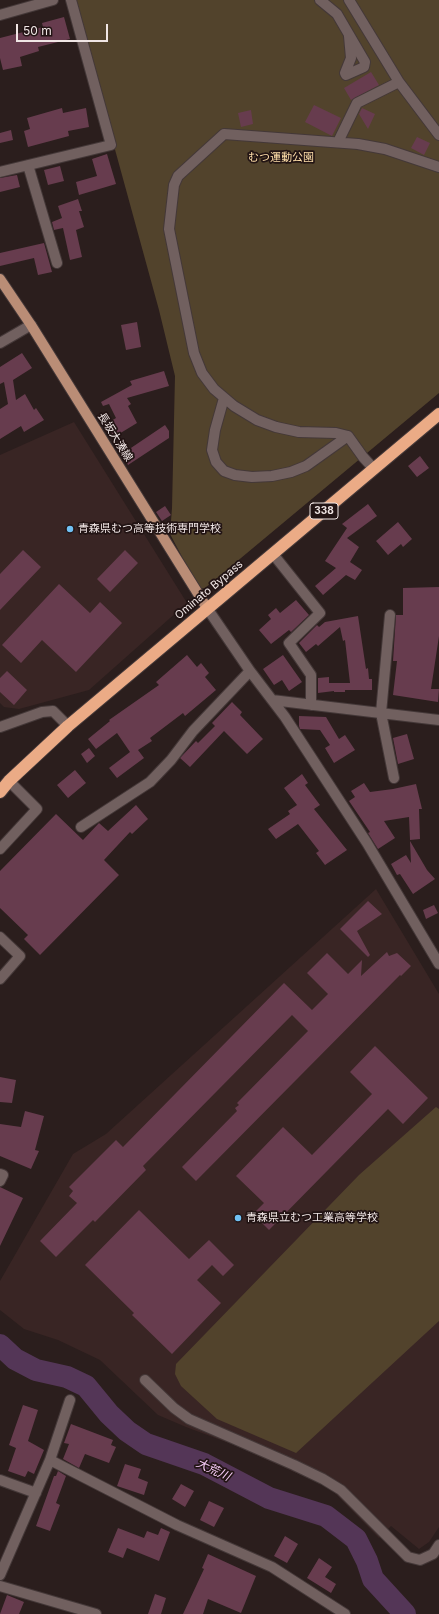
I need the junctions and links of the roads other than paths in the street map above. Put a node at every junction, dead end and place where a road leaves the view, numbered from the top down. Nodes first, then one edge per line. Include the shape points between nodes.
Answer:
1 (52, 0) edge
2 (71, 0) edge
3 (320, 0) edge
4 (349, 0) edge
5 (0, 15) edge
6 (349, 36) dead end
7 (399, 82) junction
8 (439, 136) edge
9 (338, 142) junction
10 (28, 165) junction
11 (439, 167) edge
12 (0, 172) edge
13 (57, 263) dead end
14 (0, 279) edge
15 (31, 325) junction
16 (0, 343) edge
17 (224, 398) junction
18 (439, 414) edge
19 (348, 436) junction
20 (374, 469) junction
21 (273, 554) junction
22 (208, 608) junction
23 (390, 615) dead end
24 (250, 670) junction
25 (272, 700) junction
26 (311, 705) junction
27 (381, 713) junction
28 (439, 720) edge
29 (68, 726) junction
30 (0, 727) edge
31 (394, 778) dead end
32 (9, 781) junction
33 (0, 792) edge
34 (81, 827) dead end
35 (0, 850) edge
36 (0, 937) edge
37 (439, 964) edge
38 (0, 979) edge
39 (0, 1174) edge
40 (0, 1181) edge
41 (145, 1380) dead end
42 (70, 1400) dead end
43 (50, 1460) junction
44 (0, 1480) edge
45 (36, 1493) junction
46 (439, 1545) edge
47 (0, 1575) edge
48 (0, 1586) edge
49 (96, 1614) edge
50 (345, 1614) edge

1 - 5 street
2 - 10 street via 111,145
3 - 6 street via 336,14
4 - 7 street
7 - 8 street
7 - 9 street via 357,103
9 - 11 street via 385,149
9 - 17 street via 224,134 178,176 174,185 170,230 194,354 202,373
10 - 12 street
10 - 13 street
14 - 15 main road, 長坂大湊線
15 - 16 street
15 - 22 main road, 長坂大湊線
17 - 19 street via 257,420 276,427 299,432 336,433
17 - 19 street via 214,430 212,450 216,462 224,471 235,475 252,478 291,472 306,466
18 - 20 highway, Ominato Bypass / 338
19 - 20 street
20 - 21 highway, Ominato Bypass / 338
21 - 22 highway, Ominato Bypass / 338
21 - 26 street via 320,613 289,643 311,675
22 - 24 street
22 - 29 highway, Ominato Bypass / 338
23 - 27 street
24 - 25 street
24 - 34 street via 150,782
25 - 26 street
25 - 37 street via 366,843
26 - 27 street
27 - 28 street
27 - 31 street
29 - 30 street via 53,711 42,712
29 - 32 highway, Ominato Bypass / 338
32 - 33 highway, Ominato Bypass / 338
32 - 35 street via 37,809
36 - 38 street via 20,956
39 - 40 street via 3,1175
41 - 46 street via 189,1419 324,1479 341,1490 408,1558 420,1560 433,1554
42 - 43 street
43 - 45 street
43 - 50 street via 177,1525 272,1567
44 - 45 street
45 - 47 street
48 - 49 street

